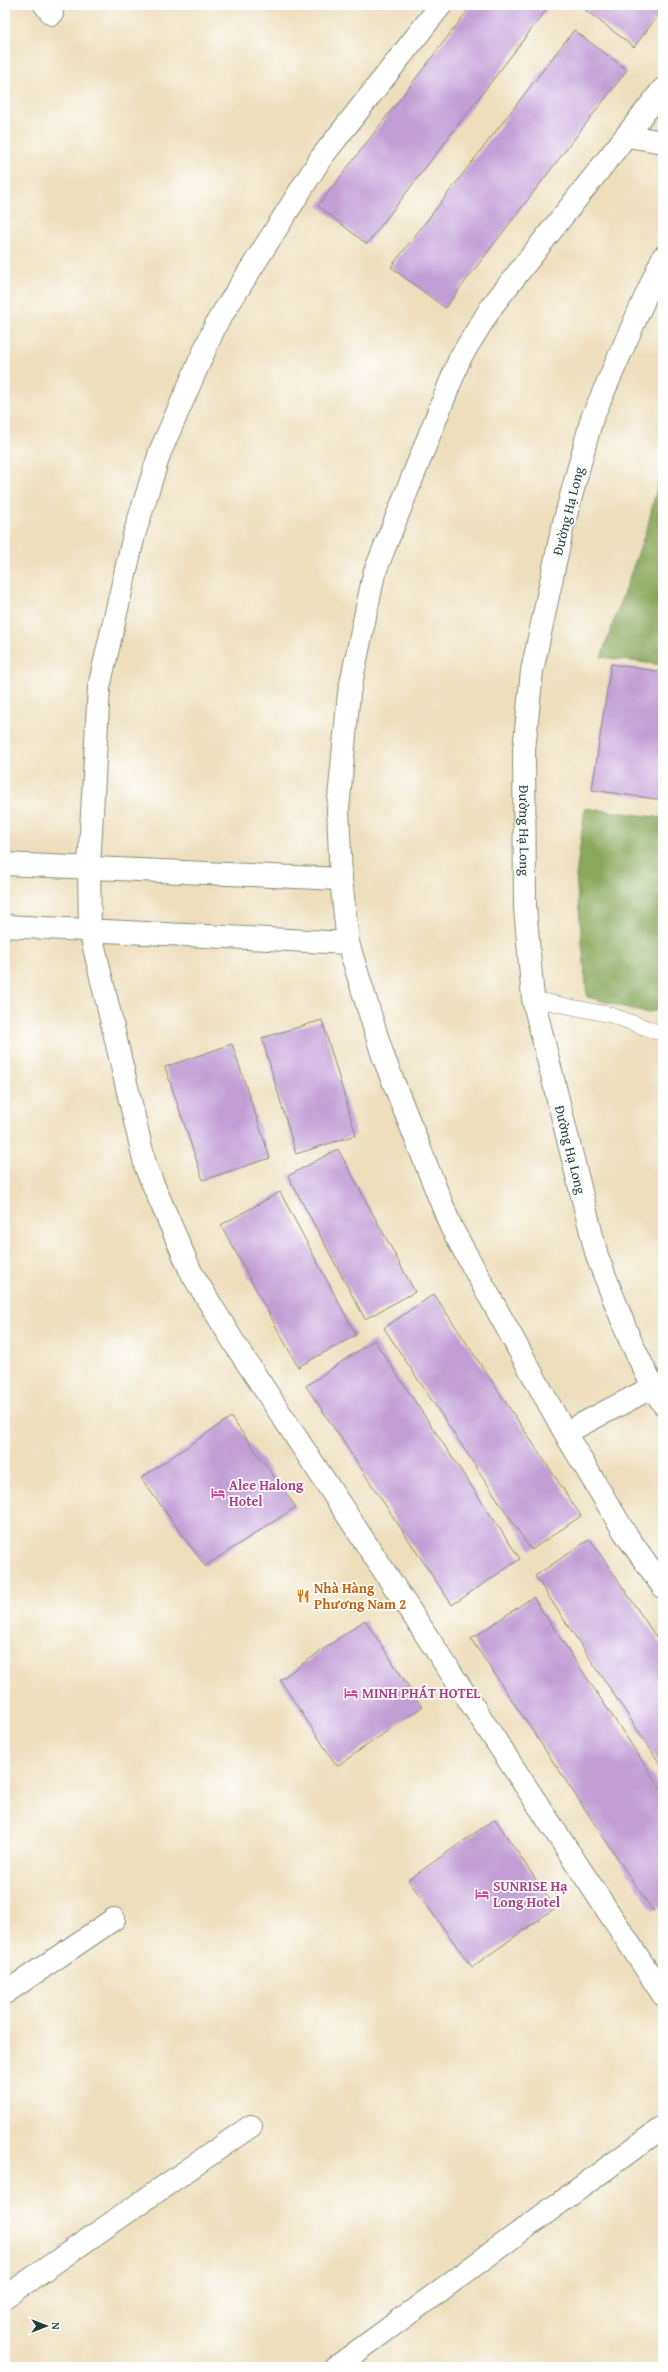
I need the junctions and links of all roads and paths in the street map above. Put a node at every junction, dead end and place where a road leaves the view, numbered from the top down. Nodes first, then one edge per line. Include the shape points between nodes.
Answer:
1 (441, 5) edge
2 (663, 89) edge
3 (628, 136) junction
4 (663, 142) edge
5 (663, 257) edge
6 (5, 864) edge
7 (88, 867) junction
8 (341, 879) junction
9 (5, 926) edge
10 (90, 930) junction
11 (348, 943) junction
12 (533, 999) junction
13 (663, 1034) edge
14 (658, 1396) edge
15 (565, 1433) junction
16 (663, 1587) edge
17 (114, 1919) dead end
18 (5, 1993) edge
19 (663, 1995) edge
20 (251, 2126) dead end
21 (663, 2127) edge
22 (5, 2297) edge
23 (336, 2367) edge

1 - 7 street via 321,158 252,265 216,324 166,439 134,535 99,687
2 - 3 street
3 - 4 street
3 - 8 street via 492,306 460,358 374,574 349,693 338,810
5 - 12 street, Đường Hạ Long via 592,418 562,530 532,671 524,758 525,907
6 - 7 street
7 - 8 street
7 - 10 street
8 - 11 street
9 - 10 street
10 - 11 street
10 - 19 street via 146,1168 191,1272 236,1346
11 - 15 street via 382,1056 451,1227
12 - 13 lane via 611,1015
12 - 14 street, Đường Hạ Long via 598,1256 630,1340
14 - 15 street
15 - 16 street via 625,1533
17 - 18 street
20 - 22 street
21 - 23 street

